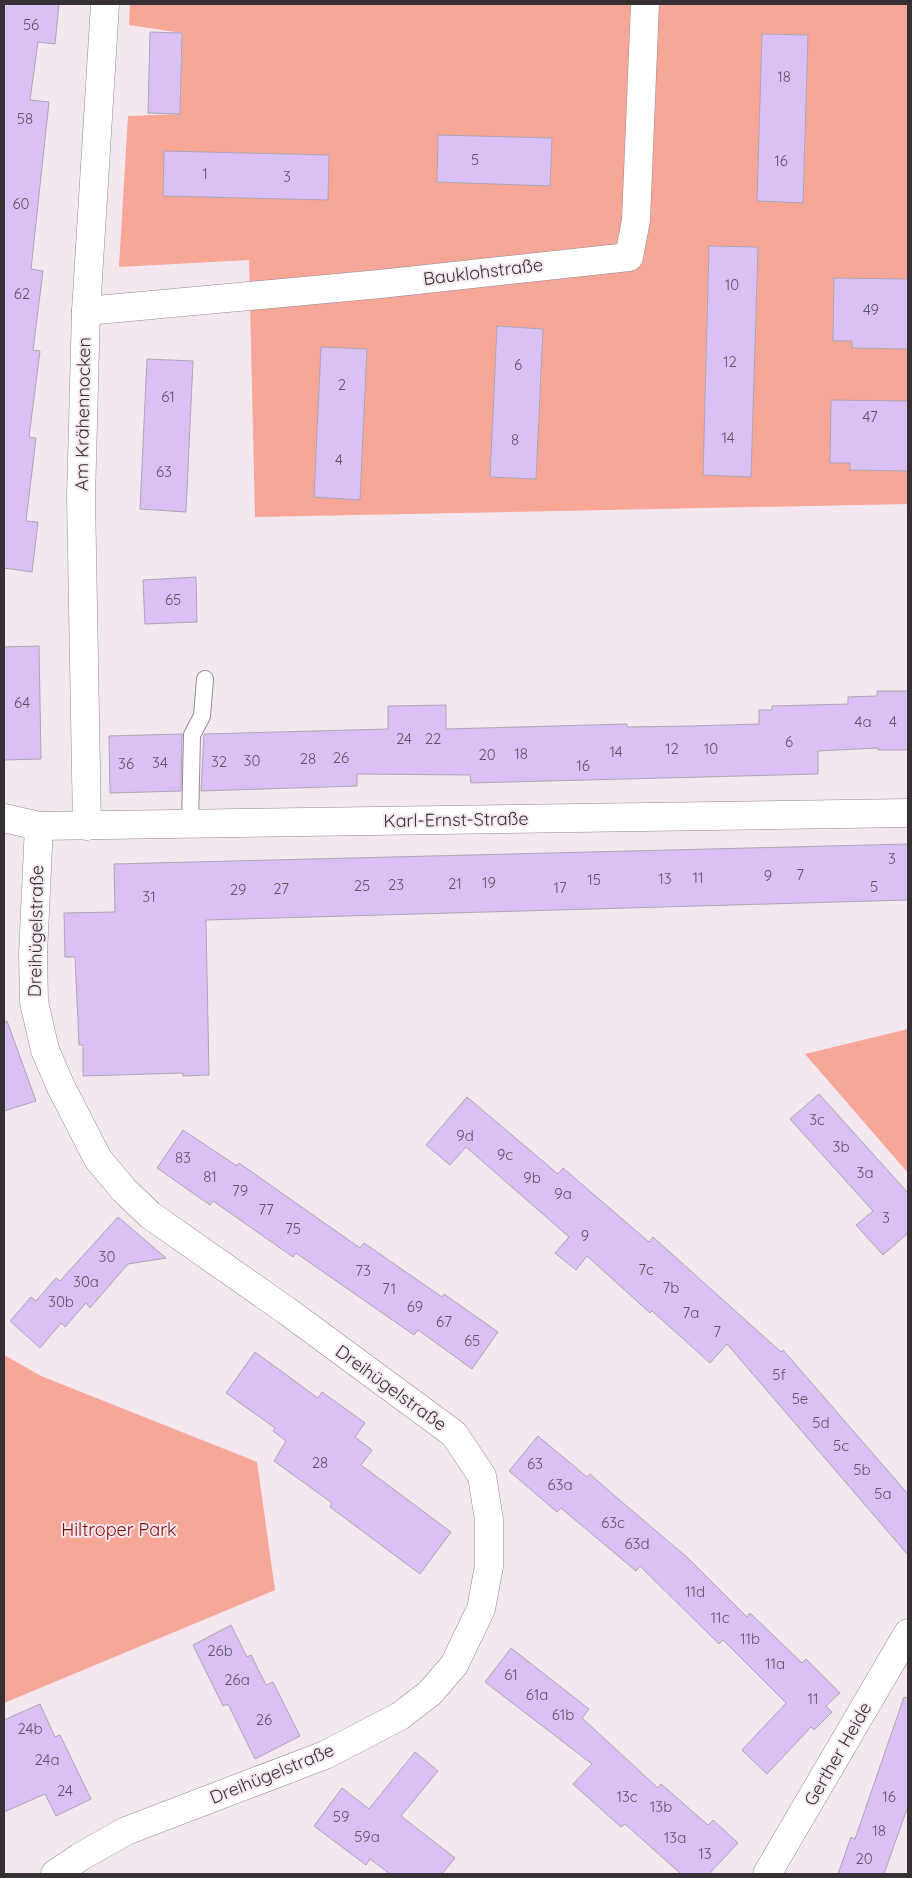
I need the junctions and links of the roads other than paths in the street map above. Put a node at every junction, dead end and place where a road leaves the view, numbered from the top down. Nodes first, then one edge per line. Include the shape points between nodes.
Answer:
1 (105, 4) edge
2 (644, 4) edge
3 (86, 311) junction
4 (205, 679) dead end
5 (908, 813) edge
6 (4, 818) edge
7 (190, 824) junction
8 (39, 826) junction
9 (87, 826) junction
10 (908, 1633) edge
11 (55, 1874) edge
12 (767, 1874) edge

1 - 3 street, Am Krähennocken
2 - 3 street, Bauklohstraße via 636,220 628,257
3 - 9 street, Am Krähennocken via 81,497
4 - 7 lane via 202,716 192,735
5 - 7 street, Karl-Ernst-Straße
6 - 8 street, Karl-Ernst-Straße
7 - 9 street, Karl-Ernst-Straße
8 - 9 street, Karl-Ernst-Straße
8 - 11 street, Dreihügelstraße via 34,1002 46,1050 61,1087 98,1158 150,1215 454,1434 482,1476 489,1520 489,1566 480,1609 454,1665 430,1693 400,1716 324,1755 126,1831
10 - 12 street, Gerther Heide

